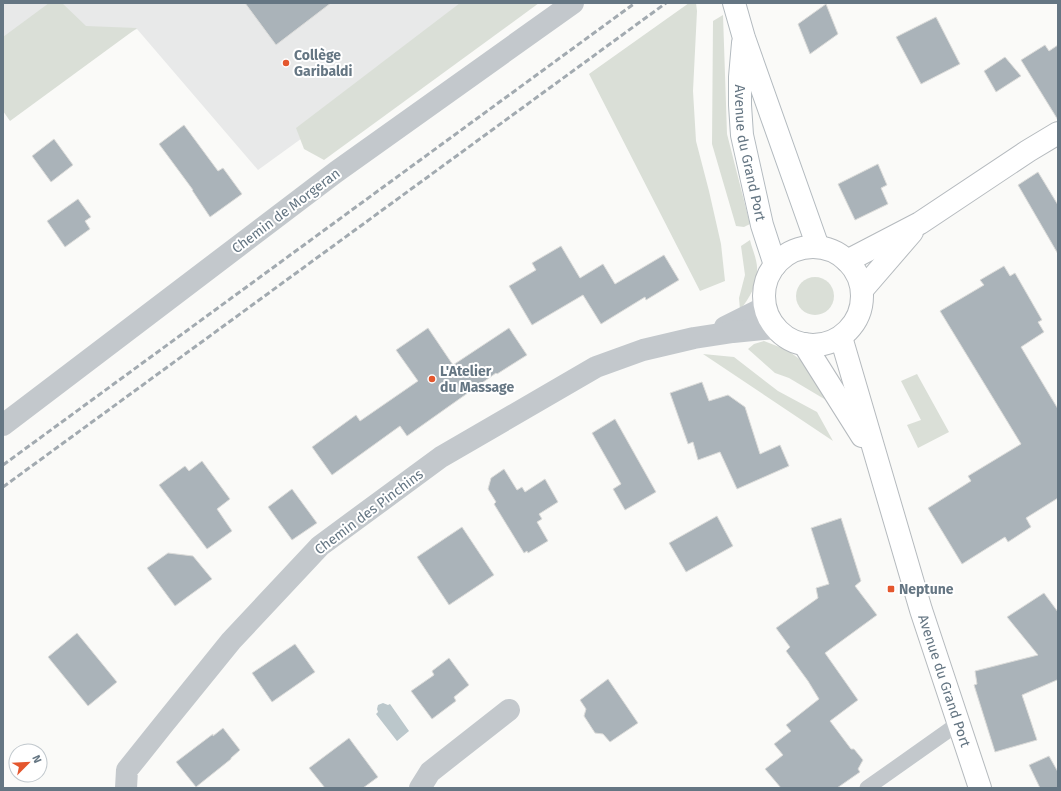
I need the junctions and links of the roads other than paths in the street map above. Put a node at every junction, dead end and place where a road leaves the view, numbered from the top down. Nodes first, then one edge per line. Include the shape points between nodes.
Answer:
1 (734, 3) edge
2 (570, 4) edge
3 (744, 38) junction
4 (1058, 134) edge
5 (920, 223) junction
6 (818, 247) junction
7 (847, 261) junction
8 (775, 265) junction
9 (862, 290) junction
10 (765, 307) junction
11 (776, 328) junction
12 (841, 337) junction
13 (694, 338) junction
14 (804, 344) junction
15 (3, 426) edge
16 (876, 458) junction
17 (509, 710) dead end
18 (959, 724) junction
19 (126, 788) edge
20 (420, 788) edge
21 (867, 788) edge
22 (980, 788) edge

1 - 3 main road, Avenue du Grand Port
2 - 15 street, Chemin de Morgeran via 336,172
3 - 6 main road, Avenue du Grand Port
3 - 8 main road, Avenue du Grand Port via 740,77 742,135 762,225
4 - 5 main road
5 - 7 main road
5 - 9 main road
6 - 7 main road via 834,252
6 - 8 main road via 794,250
7 - 9 main road via 857,274
8 - 10 main road via 765,285
9 - 12 main road via 858,316 851,328
10 - 11 main road
10 - 13 street, Chemin des Pinchins
11 - 13 street, Chemin des Pinchins
11 - 14 main road via 789,338
12 - 14 main road via 817,345
12 - 16 main road, Avenue du Grand Port
13 - 19 street, Chemin des Pinchins via 643,350 596,367 441,457 320,546 231,641 127,770
14 - 16 main road, Avenue du Grand Port
16 - 18 main road, Avenue du Grand Port via 921,610
17 - 20 street via 430,772
18 - 21 lane
18 - 22 main road, Avenue du Grand Port

